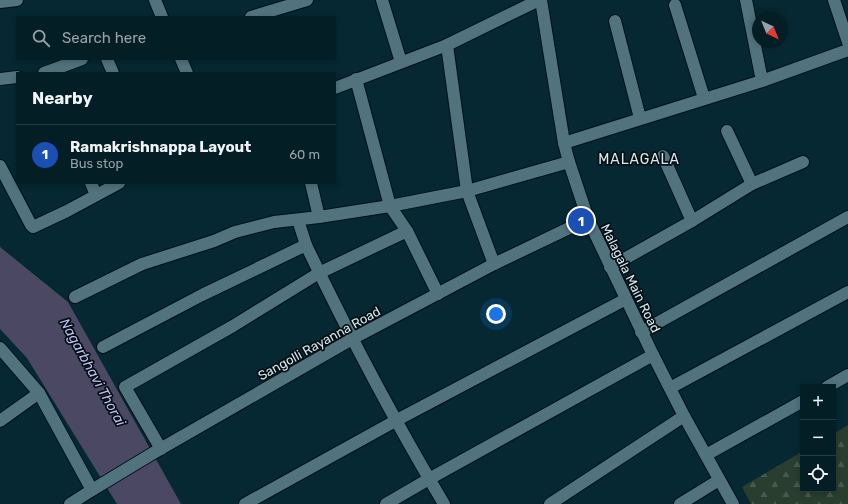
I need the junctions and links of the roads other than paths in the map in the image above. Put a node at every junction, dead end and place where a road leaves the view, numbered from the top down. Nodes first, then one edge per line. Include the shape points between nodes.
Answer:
1 (17, 0) edge
2 (154, 0) edge
3 (307, 0) edge
4 (382, 0) edge
5 (540, 0) edge
6 (746, 0) edge
7 (834, 0) edge
8 (0, 2) edge
9 (675, 5) dead end
10 (162, 16) edge
11 (254, 16) edge
12 (615, 21) dead end
13 (848, 42) edge
14 (447, 45) junction
15 (848, 50) edge
16 (79, 60) edge
17 (108, 60) edge
18 (181, 60) edge
19 (401, 62) junction
20 (47, 72) edge
21 (114, 72) edge
22 (187, 72) edge
23 (16, 77) edge
24 (356, 79) junction
25 (0, 80) edge
26 (762, 81) junction
27 (336, 88) edge
28 (704, 98) junction
29 (640, 118) junction
30 (727, 131) dead end
31 (564, 142) junction
32 (664, 156) dead end
33 (569, 162) junction
34 (803, 162) dead end
35 (0, 166) edge
36 (91, 184) edge
37 (117, 184) edge
38 (311, 184) edge
39 (752, 184) junction
40 (4, 185) edge
41 (466, 191) junction
42 (96, 195) junction
43 (390, 206) junction
44 (319, 217) junction
45 (848, 217) edge
46 (588, 219) junction
47 (298, 220) junction
48 (692, 221) junction
49 (407, 232) junction
50 (306, 245) junction
51 (494, 264) junction
52 (610, 267) junction
53 (320, 273) junction
54 (848, 292) edge
55 (438, 294) junction
56 (75, 297) dead end
57 (626, 299) junction
58 (642, 332) junction
59 (352, 339) junction
60 (103, 347) dead end
61 (0, 348) edge
62 (653, 355) junction
63 (848, 375) edge
64 (832, 384) edge
65 (670, 388) junction
66 (39, 393) junction
67 (800, 403) edge
68 (684, 416) junction
69 (397, 420) junction
70 (0, 421) edge
71 (158, 450) junction
72 (706, 455) junction
73 (429, 478) junction
74 (719, 480) junction
75 (96, 487) junction
76 (70, 504) edge
77 (245, 504) edge
78 (386, 504) edge
79 (444, 504) edge
80 (550, 504) edge
81 (680, 504) edge
82 (733, 504) edge

1 - 8 street
2 - 10 street
3 - 11 street
4 - 19 street
5 - 14 street
5 - 31 street, Malagala Main Road
6 - 26 street
7 - 13 street
9 - 28 street
12 - 29 street
14 - 19 street
14 - 41 street
15 - 26 street
16 - 20 street
17 - 21 street
18 - 22 street
19 - 24 street
23 - 25 street
24 - 27 street
24 - 43 street
26 - 28 street
28 - 29 street
29 - 31 street
30 - 39 street
31 - 33 street, Malagala Main Road
32 - 48 street
33 - 41 street
33 - 46 street, Malagala Main Road
34 - 39 street
35 - 40 street
36 - 42 street
37 - 42 street
38 - 44 street
39 - 48 street
40 - 42 street via 33,227
41 - 43 street
41 - 51 street
43 - 44 street
43 - 49 street
44 - 47 street
45 - 58 street
46 - 51 street, Sangolli Rayanna Road
46 - 52 street, Malagala Main Road
47 - 50 street
47 - 56 street via 274,222 235,232 142,264
48 - 52 street
49 - 53 street
49 - 55 street
50 - 53 street
50 - 60 street via 202,295
51 - 55 street, Sangolli Rayanna Road
52 - 57 street, Malagala Main Road
53 - 59 street
53 - 71 street via 125,387
54 - 65 street
55 - 59 street, Sangolli Rayanna Road
57 - 58 street, Malagala Main Road
57 - 69 street
58 - 62 street, Malagala Main Road
59 - 69 street
59 - 71 street, Sangolli Rayanna Road
61 - 66 street
62 - 65 street, Malagala Main Road
62 - 73 street
63 - 64 street
65 - 68 street, Malagala Main Road
66 - 70 street
66 - 75 street
67 - 72 street
68 - 72 street, Malagala Main Road
68 - 80 street
69 - 73 street
69 - 77 street
71 - 75 street, Sangolli Rayanna Road
72 - 74 street, Malagala Main Road
73 - 78 street
73 - 79 street
74 - 81 street
74 - 82 street, Malagala Main Road
75 - 76 street, Sangolli Rayanna Road

